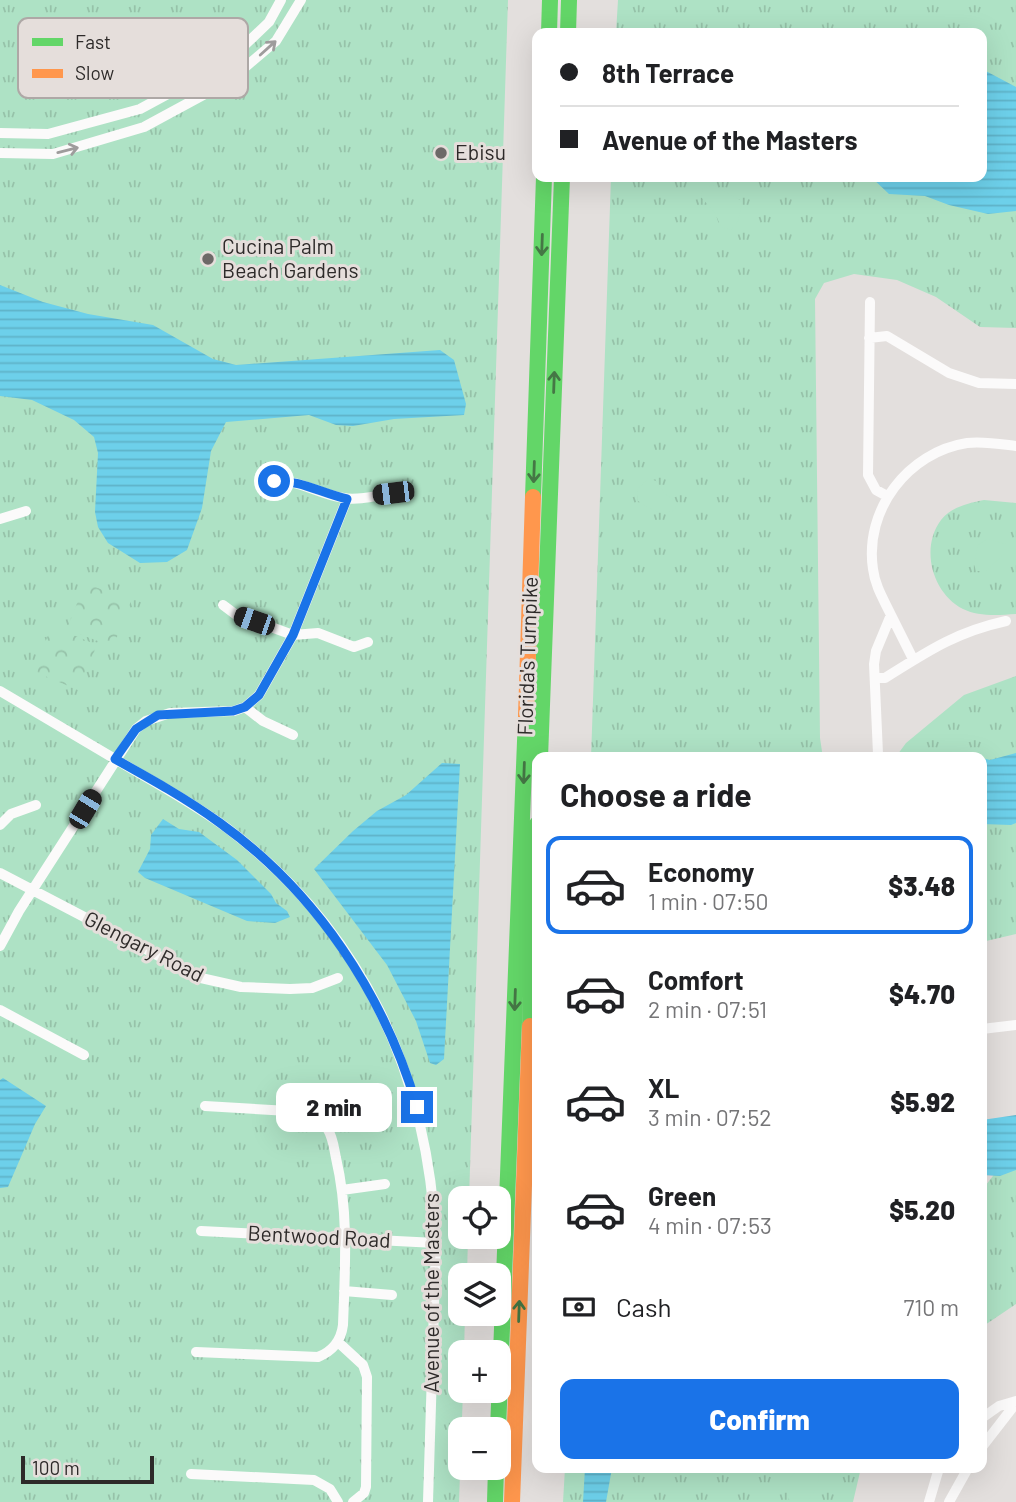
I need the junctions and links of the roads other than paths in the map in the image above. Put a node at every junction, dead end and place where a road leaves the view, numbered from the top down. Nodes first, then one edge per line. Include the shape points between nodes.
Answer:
1 (281, 0) edge
2 (301, 0) edge
3 (550, 0) edge
4 (569, 0) edge
5 (549, 28) edge
6 (568, 28) edge
7 (248, 42) edge
8 (248, 65) edge
9 (160, 98) edge
10 (199, 98) edge
11 (0, 134) edge
12 (0, 153) edge
13 (544, 182) edge
14 (562, 182) edge
15 (870, 302) dead end
16 (869, 338) junction
17 (1016, 384) edge
18 (1016, 446) edge
19 (274, 481) dead end
20 (393, 493) dead end
21 (887, 496) junction
22 (347, 499) junction
23 (26, 511) dead end
24 (0, 519) edge
25 (223, 605) dead end
26 (891, 615) junction
27 (1006, 621) dead end
28 (293, 635) junction
29 (368, 642) dead end
30 (913, 659) junction
31 (875, 678) junction
32 (0, 691) edge
33 (245, 707) junction
34 (293, 735) dead end
35 (540, 752) edge
36 (878, 752) edge
37 (115, 759) junction
38 (36, 806) dead end
39 (0, 825) edge
40 (0, 873) edge
41 (32, 890) junction
42 (0, 946) edge
43 (532, 960) edge
44 (338, 978) dead end
45 (0, 1010) edge
46 (1016, 1025) edge
47 (987, 1028) edge
48 (84, 1055) dead end
49 (205, 1106) dead end
50 (369, 1109) dead end
51 (325, 1124) junction
52 (385, 1184) dead end
53 (342, 1190) junction
54 (201, 1231) dead end
55 (345, 1238) junction
56 (436, 1243) junction
57 (344, 1291) junction
58 (392, 1295) dead end
59 (338, 1342) junction
60 (196, 1352) dead end
61 (1016, 1402) edge
62 (987, 1414) edge
63 (499, 1417) edge
64 (987, 1440) edge
65 (938, 1473) edge
66 (965, 1473) edge
67 (191, 1474) dead end
68 (496, 1480) edge
69 (338, 1502) edge
70 (353, 1502) edge
71 (428, 1502) edge
72 (495, 1502) edge
73 (512, 1502) edge
74 (929, 1502) edge
75 (949, 1502) edge

1 - 7 street via 269,22
8 -> 2 street via 276,41
3 - 5 highway
4 - 6 highway
9 - 11 street via 140,109 48,134
12 -> 10 street via 53,154 144,127
13 -> 63 highway, Florida's Turnpike
35 -> 14 highway, Florida's Turnpike
15 - 16 street
16 - 17 street via 887,336 949,373 979,383
16 - 21 street via 868,475 876,490
18 - 21 street via 977,442 953,447 912,468
19 - 22 street via 291,481
20 - 22 street
21 - 26 street via 872,555 875,581
22 - 28 street
23 - 24 street
25 - 28 street via 235,614
26 - 30 street
26 - 31 street via 875,657
27 - 30 street via 944,641
28 - 29 street via 318,633 354,647
28 - 33 street via 263,690
30 - 31 street via 885,678
31 - 36 street
32 - 37 street, Avenue of the Masters
33 - 34 street via 262,721
33 - 37 street via 158,715 136,729
37 - 41 street
37 - 56 street, Avenue of the Masters via 192,804 254,850 317,915 355,967 396,1045 417,1107 431,1171
38 - 39 street via 11,814
40 - 41 street, Glengary Road
41 - 42 street
41 - 44 street, Glengary Road via 182,970 220,984 297,989
73 -> 43 highway
45 - 48 street
46 - 47 street
49 - 51 street via 300,1111
50 - 51 street via 352,1109
51 - 53 street
52 - 53 street
53 - 55 street
54 - 55 street, Bentwood Road
55 - 56 street, Bentwood Road
55 - 57 street
56 - 71 street, Avenue of the Masters
57 - 58 street
57 - 59 street
59 - 60 street via 312,1358
59 - 70 street via 366,1370 366,1487
61 - 62 street
61 - 64 street
65 - 74 street
66 - 75 street
67 - 69 street via 314,1480 330,1489
68 - 72 highway

